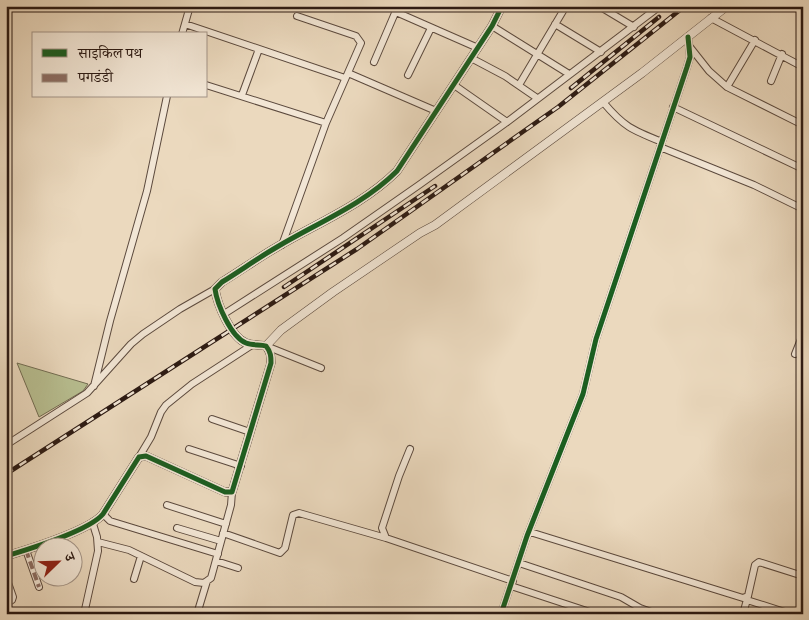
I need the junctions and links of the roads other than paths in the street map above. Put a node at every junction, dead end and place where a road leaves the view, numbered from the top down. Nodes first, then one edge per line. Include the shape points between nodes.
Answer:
1 (190, 6) edge
2 (502, 6) edge
3 (566, 6) edge
4 (599, 6) edge
5 (660, 6) edge
6 (727, 6) edge
7 (397, 9) edge
8 (297, 16) dead end
9 (711, 18) junction
10 (185, 24) junction
11 (555, 24) junction
12 (492, 26) junction
13 (634, 27) junction
14 (430, 28) junction
15 (183, 32) edge
16 (688, 37) junction
17 (755, 40) junction
18 (478, 48) junction
19 (690, 48) junction
20 (259, 49) junction
21 (601, 52) junction
22 (537, 54) junction
23 (782, 54) junction
24 (470, 58) junction
25 (374, 62) dead end
26 (803, 67) edge
27 (569, 74) junction
28 (408, 75) dead end
29 (347, 76) junction
30 (771, 81) dead end
31 (454, 85) junction
32 (519, 85) junction
33 (208, 86) edge
34 (727, 87) junction
35 (242, 95) junction
36 (167, 98) edge
37 (537, 98) junction
38 (603, 102) junction
39 (673, 107) junction
40 (436, 111) junction
41 (803, 114) edge
42 (507, 122) junction
43 (326, 123) junction
44 (801, 124) edge
45 (661, 145) junction
46 (803, 169) edge
47 (803, 209) edge
48 (282, 244) junction
49 (215, 289) junction
50 (224, 314) junction
51 (803, 334) edge
52 (252, 345) junction
53 (266, 346) junction
54 (795, 354) dead end
55 (321, 368) dead end
56 (94, 386) junction
57 (212, 419) dead end
58 (250, 432) junction
59 (6, 445) edge
60 (189, 449) dead end
61 (410, 449) dead end
62 (139, 457) junction
63 (241, 466) junction
64 (232, 492) junction
65 (167, 505) dead end
66 (103, 514) junction
67 (93, 524) junction
68 (226, 524) junction
69 (177, 528) dead end
70 (223, 532) junction
71 (530, 532) junction
72 (386, 538) junction
73 (221, 541) junction
74 (98, 542) junction
75 (26, 550) junction
76 (6, 556) edge
77 (141, 556) junction
78 (217, 558) junction
79 (519, 563) junction
80 (32, 568) edge
81 (238, 568) dead end
82 (803, 576) edge
83 (6, 577) edge
84 (134, 579) dead end
85 (207, 582) junction
86 (512, 584) junction
87 (748, 598) junction
88 (6, 604) edge
89 (502, 612) edge
90 (84, 614) edge
91 (196, 614) edge
92 (514, 614) edge
93 (596, 614) edge
94 (657, 614) edge
95 (743, 614) edge
96 (791, 614) edge

1 - 10 street
2 - 12 street
3 - 11 street
4 - 13 street
5 - 13 street
6 - 9 street
7 - 14 street
7 - 25 street
8 - 29 street via 359,38 360,46
9 - 16 street
9 - 17 street
10 - 15 street
10 - 20 street
11 - 21 street
11 - 22 street
12 - 18 street
12 - 22 street
13 - 21 street
14 - 18 street
14 - 28 street
16 - 19 street
16 - 38 street
17 - 23 street
17 - 34 street
18 - 24 street
19 - 34 street
19 - 39 street
20 - 29 street
20 - 35 street
21 - 27 street
22 - 27 street
22 - 32 street
23 - 26 street
23 - 30 street
24 - 31 street
24 - 32 street
27 - 37 street
29 - 40 street
29 - 43 street
31 - 40 street
31 - 42 street
32 - 37 street
33 - 35 street
34 - 44 street
35 - 43 street
36 - 56 street via 147,192
37 - 42 street
38 - 45 street via 622,123
38 - 53 street via 435,225 333,292 281,330
39 - 45 street
39 - 46 street
40 - 48 street via 388,180
41 - 44 street
42 - 50 street via 343,238
43 - 48 street
45 - 47 street
45 - 71 street via 596,339 583,394
48 - 49 street
49 - 50 street
49 - 56 street via 143,334
50 - 52 street via 238,337
51 - 54 street
52 - 53 street
52 - 62 street via 166,405
53 - 55 street
53 - 58 street via 270,350 271,363
56 - 59 street
57 - 58 street
58 - 63 street
60 - 63 street
61 - 72 street via 382,528
62 - 64 street via 146,456 225,492
62 - 66 street
63 - 64 street
64 - 68 street
65 - 68 street
66 - 67 street
66 - 78 street via 110,521
67 - 74 street
67 - 75 street
68 - 70 street
69 - 73 street
70 - 72 street via 280,553 293,515 299,513
70 - 73 street
71 - 79 street
71 - 87 street
72 - 86 street
73 - 78 street
74 - 77 street
74 - 90 street
75 - 76 street
75 - 80 street
77 - 84 street
77 - 85 street via 195,582
78 - 81 street
78 - 85 street
79 - 86 street
79 - 94 street via 621,597
82 - 87 street via 759,562 755,565
83 - 88 street via 13,596
85 - 91 street
86 - 89 street
86 - 93 street
87 - 95 street
87 - 96 street
89 - 92 street

